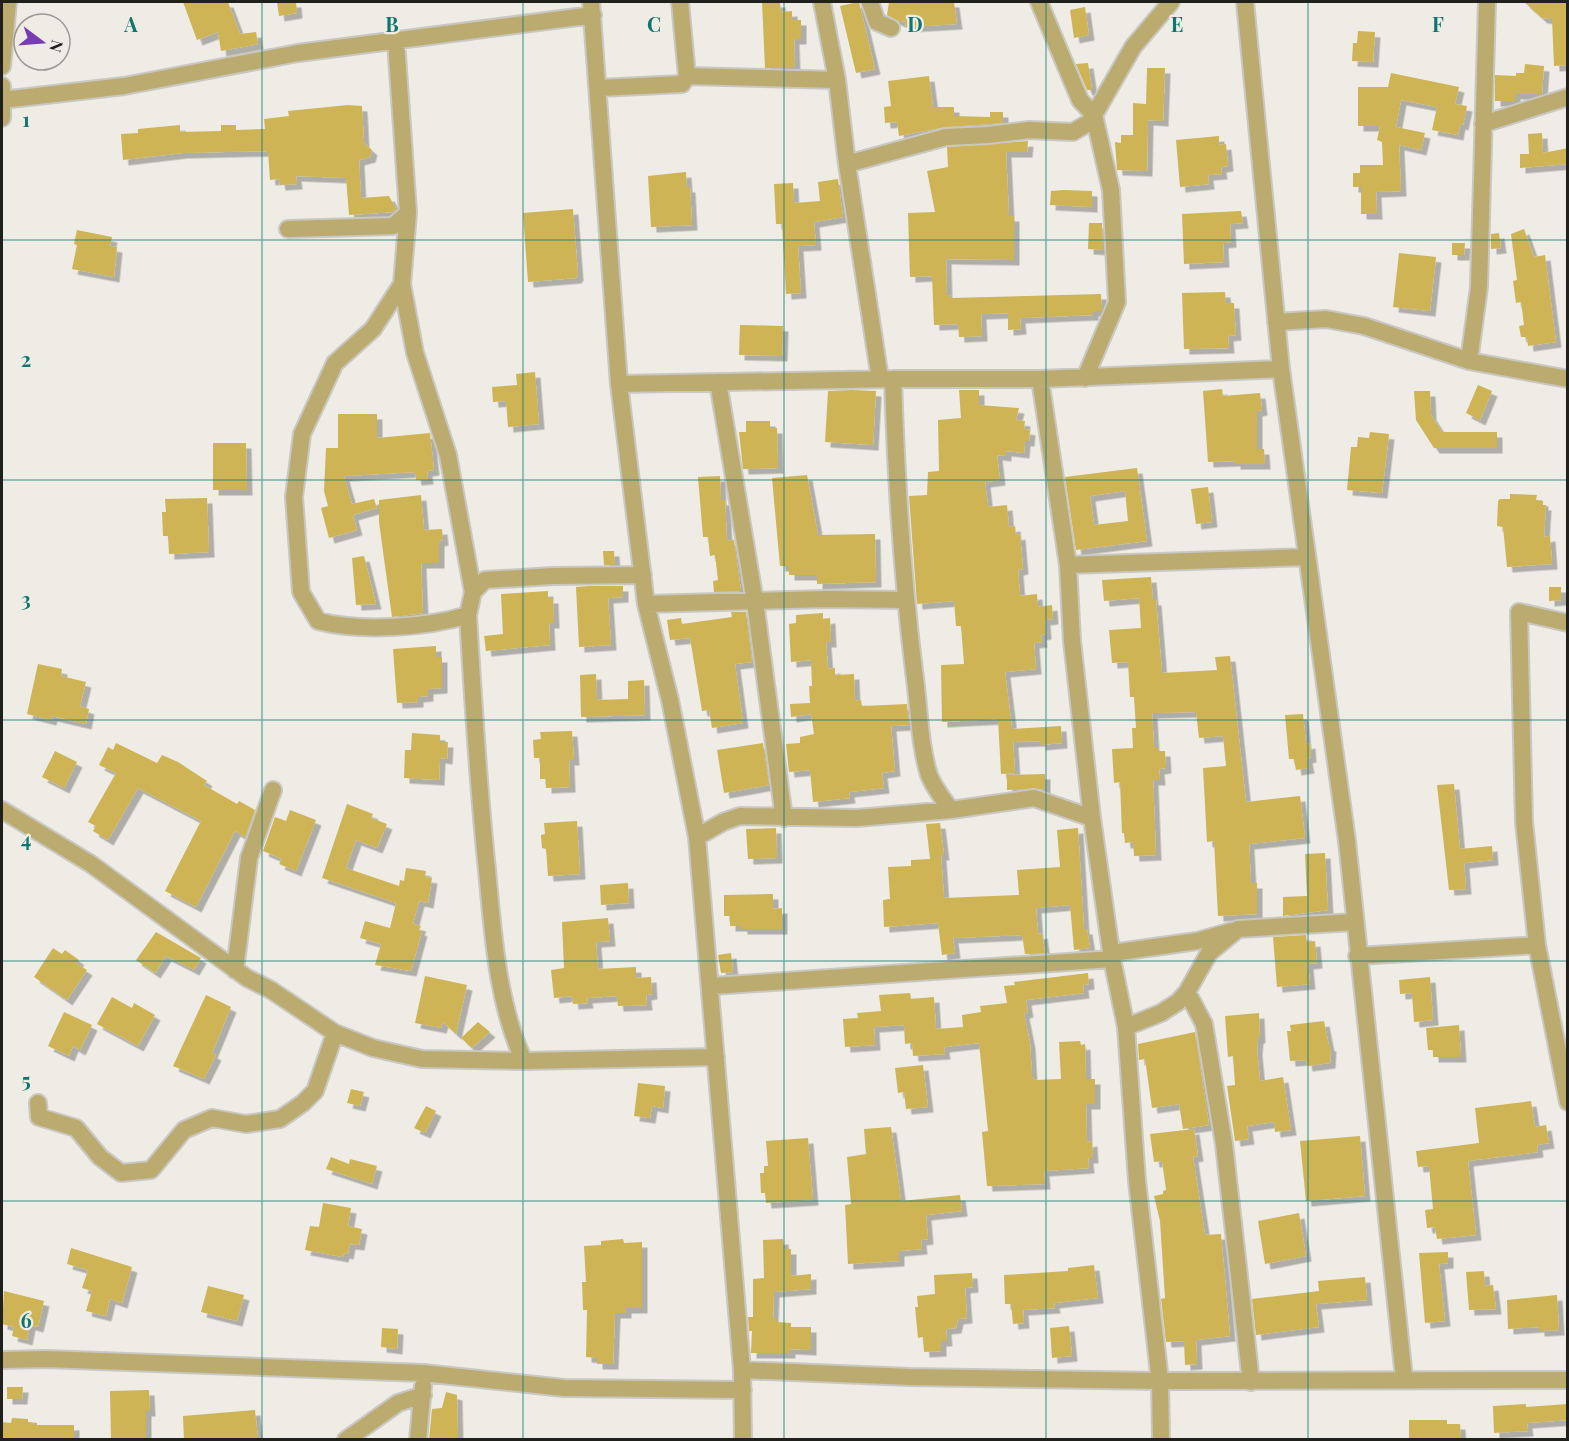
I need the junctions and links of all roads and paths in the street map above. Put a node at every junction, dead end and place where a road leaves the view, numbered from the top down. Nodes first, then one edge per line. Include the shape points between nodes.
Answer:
1 (8, 2) edge
2 (680, 2) edge
3 (822, 2) edge
4 (870, 2) edge
5 (1039, 2) edge
6 (1171, 2) edge
7 (1245, 2) edge
8 (1487, 2) edge
9 (592, 8) edge
10 (891, 28) dead end
11 (396, 41) junction
12 (2, 66) edge
13 (687, 76) junction
14 (837, 80) junction
15 (599, 88) junction
16 (2, 95) edge
17 (1568, 97) edge
18 (1094, 117) junction
19 (2, 118) edge
20 (1483, 124) junction
21 (847, 164) junction
22 (408, 213) junction
23 (288, 229) dead end
24 (402, 284) junction
25 (1276, 322) junction
26 (1469, 362) junction
27 (1281, 369) junction
28 (1085, 378) junction
29 (887, 379) junction
30 (1568, 379) edge
31 (1040, 380) junction
32 (718, 382) junction
33 (619, 384) junction
34 (1306, 557) junction
35 (1068, 565) junction
36 (643, 575) junction
37 (473, 592) junction
38 (906, 600) junction
39 (755, 602) junction
40 (645, 604) junction
41 (468, 615) junction
42 (1568, 623) edge
43 (273, 790) dead end
44 (2, 810) edge
45 (951, 810) junction
46 (784, 818) junction
47 (1092, 818) junction
48 (698, 837) junction
49 (1354, 922) junction
50 (1238, 929) junction
51 (1537, 945) junction
52 (1112, 956) junction
53 (1357, 956) junction
54 (235, 970) junction
55 (712, 986) junction
56 (1188, 992) junction
57 (1126, 1027) junction
58 (335, 1033) junction
59 (1563, 1050) edge
60 (716, 1057) junction
61 (524, 1061) junction
62 (1568, 1102) edge
63 (38, 1103) dead end
64 (2, 1360) edge
65 (742, 1370) junction
66 (423, 1373) junction
67 (1404, 1378) junction
68 (1568, 1380) edge
69 (1160, 1381) junction
70 (1251, 1382) junction
71 (743, 1390) junction
72 (423, 1395) junction
73 (346, 1440) edge
74 (418, 1440) edge
75 (743, 1440) edge
76 (1161, 1440) edge

1 - 12 street
2 - 13 street
3 - 14 street
4 - 10 street via 877,22
5 - 18 street via 1080,100
6 - 18 street via 1133,47
7 - 25 street
8 - 20 street
9 - 11 street
9 - 15 street
11 - 16 street via 298,52 124,86
11 - 22 street
13 - 14 street
13 - 15 street via 682,84
14 - 21 street
15 - 33 street
16 - 19 street
17 - 20 street
18 - 21 street via 1072,132 1029,130 946,136
18 - 28 street via 1110,190 1118,302
20 - 26 street via 1479,287
21 - 29 street
22 - 23 street via 393,226
22 - 24 street
24 - 37 street via 415,353 448,455
24 - 41 street via 372,329 335,363 302,434 294,497 301,592 318,621 342,627 445,622
25 - 26 street via 1326,320 1364,326
25 - 27 street
26 - 30 street
27 - 28 street
27 - 34 street
28 - 31 street
29 - 31 street
29 - 32 street
29 - 38 street
31 - 35 street
32 - 33 street
32 - 39 street
33 - 36 street
34 - 35 street
34 - 49 street via 1347,841
35 - 47 street via 1072,641
36 - 37 street via 485,580
36 - 40 street
37 - 41 street
38 - 39 street
38 - 45 street via 929,775
39 - 40 street
39 - 46 street
40 - 48 street via 670,700
41 - 61 street via 476,762 490,908 512,1035
42 - 51 street via 1518,612 1524,822
43 - 54 street via 249,858
44 - 54 street via 90,864
45 - 46 street via 857,818
45 - 47 street via 1034,798
46 - 48 street via 740,816
47 - 52 street
48 - 55 street
49 - 50 street
49 - 53 street
50 - 52 street via 1197,941
50 - 56 street via 1209,953
51 - 53 street
51 - 59 street
52 - 55 street
52 - 57 street
53 - 67 street
54 - 58 street
55 - 60 street
56 - 57 street via 1161,1013
56 - 70 street via 1204,1024 1224,1144
57 - 69 street via 1137,1181
58 - 61 street via 373,1048 422,1059
58 - 63 street via 315,1091 303,1104 280,1119 246,1124 212,1118 184,1130 151,1170 121,1173 99,1157 76,1128 39,1117
59 - 62 street
60 - 61 street
60 - 65 street
64 - 66 street
65 - 69 street
65 - 71 street
66 - 71 street via 564,1388
66 - 72 street
67 - 68 street
67 - 70 street
69 - 70 street
69 - 76 street
71 - 75 street
72 - 73 street via 398,1403
72 - 74 street

